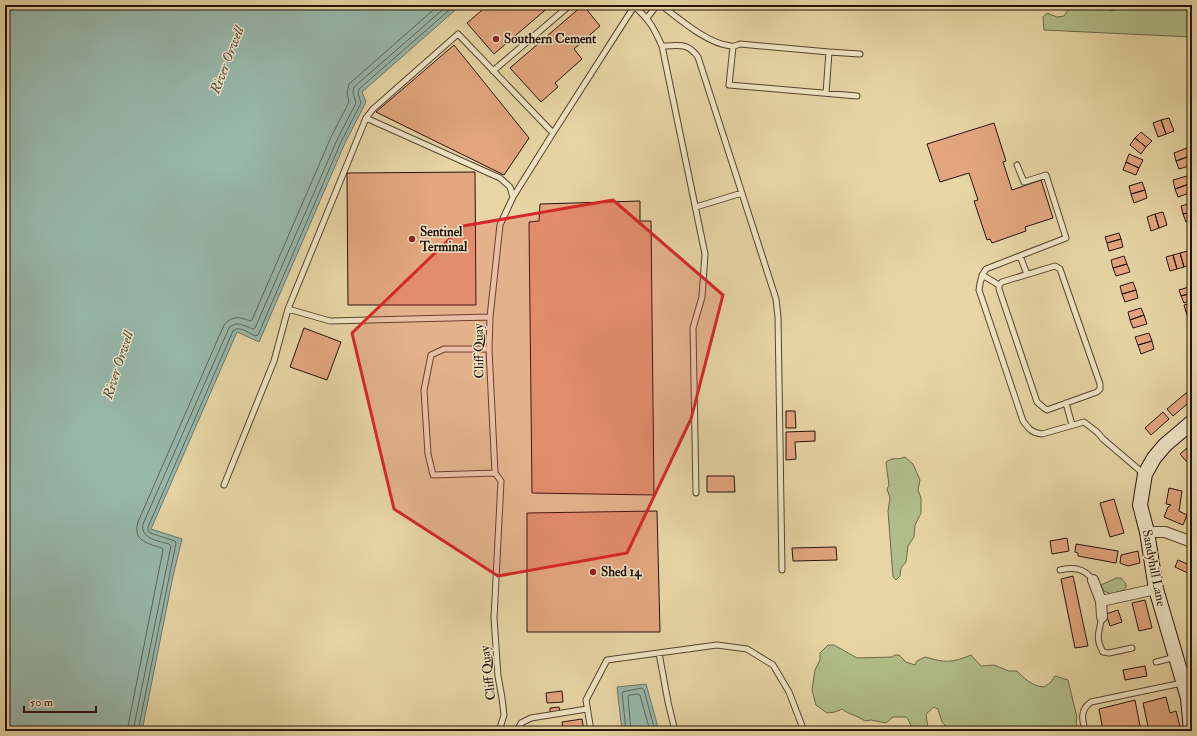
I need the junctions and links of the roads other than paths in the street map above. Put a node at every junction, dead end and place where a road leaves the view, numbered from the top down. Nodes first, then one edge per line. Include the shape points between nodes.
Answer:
1 (570, 5) edge
2 (657, 5) edge
3 (661, 5) edge
4 (634, 6) edge
5 (647, 18) junction
6 (662, 46) junction
7 (732, 47) junction
8 (830, 52) junction
9 (860, 54) dead end
10 (493, 71) junction
11 (826, 93) junction
12 (857, 96) dead end
13 (366, 118) junction
14 (553, 133) junction
15 (1017, 165) dead end
16 (742, 193) junction
17 (514, 197) junction
18 (696, 207) junction
19 (1020, 256) junction
20 (982, 274) junction
21 (1026, 274) junction
22 (999, 285) junction
23 (288, 309) junction
24 (490, 317) junction
25 (489, 349) junction
26 (1066, 403) junction
27 (1192, 422) edge
28 (1072, 425) junction
29 (495, 473) junction
30 (1145, 474) junction
31 (224, 485) dead end
32 (696, 493) dead end
33 (1147, 532) junction
34 (1192, 542) edge
35 (782, 570) dead end
36 (1060, 570) dead end
37 (1093, 580) joint
38 (1156, 589) junction
39 (1101, 600) junction
40 (1102, 617) joint
41 (1132, 648) dead end
42 (659, 653) junction
43 (1177, 656) junction
44 (1156, 662) dead end
45 (1178, 684) junction
46 (587, 709) junction
47 (499, 731) edge
48 (517, 731) edge
49 (591, 731) edge
50 (675, 731) edge
51 (804, 731) edge
52 (1085, 731) edge
53 (1191, 731) edge

1 - 10 lane
2 - 5 lane
3 - 7 lane via 714,42
4 - 5 lane
4 - 14 lane, Cliff Quay
5 - 6 lane
6 - 16 lane via 686,46 698,57
6 - 18 lane
7 - 8 lane via 740,44
7 - 11 lane via 729,85
8 - 9 lane
8 - 11 lane
10 - 13 lane via 458,34 373,108
10 - 14 lane
11 - 12 lane
13 - 17 lane via 500,178 510,187
13 - 23 lane
14 - 17 lane, Cliff Quay
15 - 19 lane via 1024,182 1046,175 1066,238
16 - 18 lane
16 - 35 lane via 776,299 778,317
17 - 24 lane, Cliff Quay via 500,225
18 - 32 lane via 705,254 702,297 693,328
19 - 20 lane via 986,269
19 - 21 lane
20 - 22 lane
20 - 28 lane via 979,290 1023,421 1034,434
21 - 22 lane
21 - 26 lane via 1055,266 1060,268 1100,384 1097,392
22 - 26 lane via 1037,402 1047,410
23 - 24 lane via 330,321
23 - 31 lane via 274,361
24 - 25 lane, Cliff Quay
25 - 29 lane, Cliff Quay
25 - 29 lane via 444,350 431,355 424,390 428,454 433,474
26 - 28 lane
27 - 30 street, Sandyhill Lane via 1165,445
28 - 30 lane via 1084,422 1088,424
29 - 47 lane, Cliff Quay via 501,481 494,618 504,715
30 - 33 street, Sandyhill Lane via 1140,505
33 - 34 street via 1165,532
33 - 38 street, Sandyhill Lane
36 - 37 lane via 1079,569
37 - 39 street
38 - 39 street
38 - 43 street, Sandyhill Lane
39 - 40 street
40 - 41 lane via 1097,638 1103,652
42 - 46 lane via 607,660 586,700
42 - 50 lane
42 - 51 lane via 716,645 747,650 773,665 789,692
43 - 44 lane
43 - 45 street, Sandyhill Lane
45 - 52 lane via 1091,702 1082,714
45 - 53 street, Sandyhill Lane via 1188,698
46 - 48 lane via 531,718 521,723
46 - 49 lane

